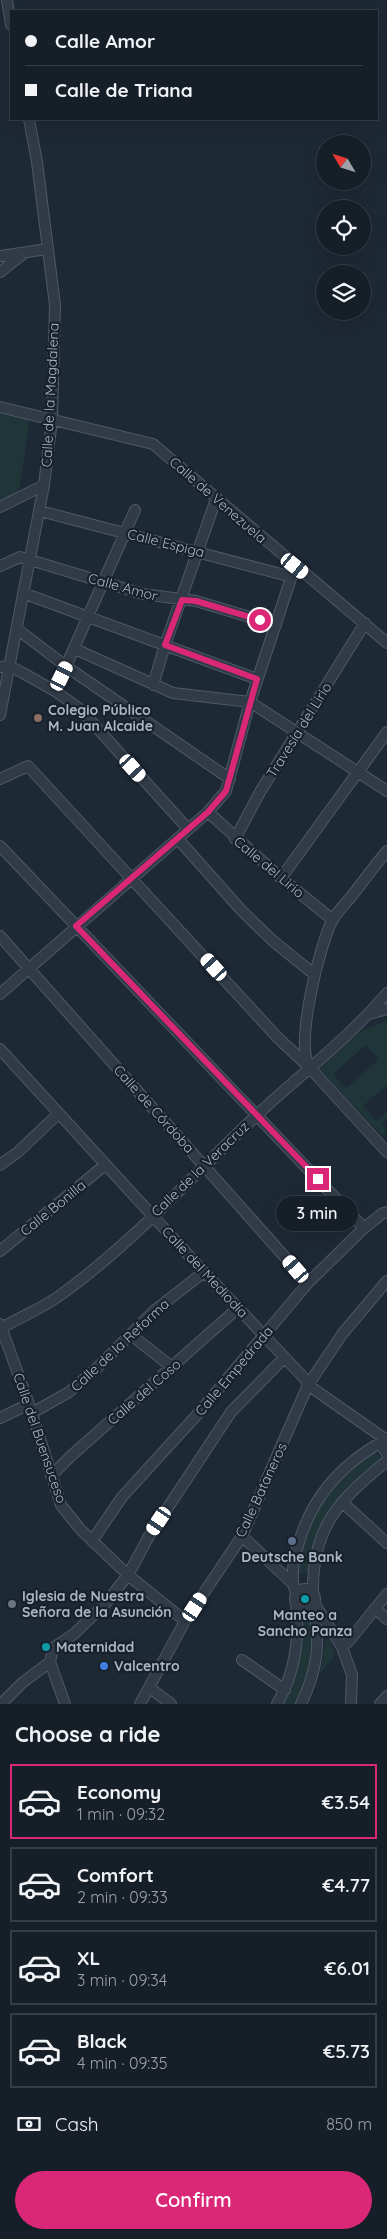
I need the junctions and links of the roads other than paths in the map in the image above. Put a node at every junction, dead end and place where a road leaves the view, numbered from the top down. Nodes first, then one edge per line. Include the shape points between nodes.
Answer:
1 (6, 0) edge
2 (10, 20) edge
3 (29, 120) edge
4 (47, 249) junction
5 (24, 253) junction
6 (0, 256) edge
7 (0, 272) edge
8 (0, 407) edge
9 (52, 420) junction
10 (44, 485) junction
11 (216, 498) junction
12 (0, 507) edge
13 (135, 510) dead end
14 (40, 511) junction
15 (124, 532) junction
16 (198, 551) junction
17 (30, 559) junction
18 (0, 566) edge
19 (293, 571) junction
20 (103, 582) junction
21 (23, 593) junction
22 (182, 600) junction
23 (88, 618) junction
24 (364, 623) junction
25 (276, 625) junction
26 (17, 629) junction
27 (387, 642) edge
28 (165, 645) junction
29 (75, 649) junction
30 (4, 666) edge
31 (67, 667) junction
32 (257, 679) junction
33 (154, 685) junction
34 (55, 691) junction
35 (250, 702) junction
36 (0, 715) edge
37 (298, 732) junction
38 (387, 732) edge
39 (0, 769) edge
40 (358, 771) junction
41 (11, 774) junction
42 (0, 779) edge
43 (230, 779) junction
44 (387, 791) edge
45 (208, 812) junction
46 (188, 829) junction
47 (178, 838) junction
48 (236, 839) junction
49 (0, 846) edge
50 (385, 857) edge
51 (132, 877) junction
52 (281, 878) junction
53 (333, 920) junction
54 (76, 926) junction
55 (0, 936) edge
56 (27, 969) junction
57 (315, 975) junction
58 (387, 992) edge
59 (0, 994) edge
60 (387, 1009) edge
61 (369, 1014) junction
62 (0, 1048) edge
63 (300, 1054) junction
64 (309, 1067) junction
65 (58, 1114) junction
66 (256, 1116) junction
67 (385, 1146) edge
68 (0, 1165) edge
69 (105, 1165) junction
70 (204, 1165) junction
71 (387, 1212) edge
72 (153, 1215) junction
73 (364, 1228) junction
74 (0, 1251) edge
75 (204, 1272) junction
76 (387, 1281) edge
77 (308, 1283) junction
78 (238, 1308) junction
79 (1, 1327) edge
80 (131, 1335) junction
81 (263, 1336) junction
82 (284, 1358) junction
83 (172, 1367) junction
84 (308, 1385) junction
85 (30, 1409) junction
86 (0, 1418) edge
87 (386, 1439) edge
88 (387, 1454) edge
89 (387, 1461) edge
90 (52, 1476) junction
91 (342, 1502) junction
92 (242, 1536) junction
93 (92, 1541) junction
94 (387, 1543) edge
95 (128, 1575) junction
96 (292, 1583) junction
97 (387, 1594) edge
98 (296, 1599) junction
99 (313, 1600) junction
100 (375, 1608) junction
101 (387, 1619) edge
102 (185, 1621) junction
103 (331, 1631) junction
104 (319, 1636) junction
105 (342, 1646) junction
106 (242, 1660) dead end
107 (50, 1662) junction
108 (150, 1688) junction
109 (285, 1690) junction
110 (387, 1696) edge
111 (1, 1704) edge
112 (66, 1704) edge
113 (140, 1704) edge
114 (171, 1704) edge
115 (277, 1704) edge
116 (301, 1704) edge
117 (351, 1704) edge
118 (380, 1704) edge

1 - 2 street
3 - 4 street, Calle de la Magdalena
4 - 5 street
4 - 9 street, Calle de la Magdalena via 55,304
5 - 6 street
5 - 7 street
8 - 9 street, Calle de Venezuela
9 - 10 street, Calle de la Magdalena
9 - 11 street, Calle de Venezuela via 153,444
10 - 12 street
10 - 14 street, Calle de la Magdalena
11 - 16 street
11 - 19 street, Calle de Venezuela
13 - 15 street
14 - 15 street, Calle Espiga
14 - 17 street, Calle de la Magdalena
15 - 16 street, Calle Espiga
15 - 20 street
16 - 19 street, Calle Espiga
16 - 22 street
17 - 18 street via 20,557
17 - 20 street, Calle Amor
17 - 21 street, Calle de la Magdalena
19 - 24 street, Calle de Venezuela
19 - 25 street
20 - 22 street, Calle Amor via 143,594
20 - 23 street
21 - 23 street
21 - 26 street, Calle de la Magdalena
22 - 25 street, Calle Amor via 196,601
22 - 28 street
23 - 28 street
23 - 29 street
24 - 27 street, Calle de Venezuela
24 - 37 street, Travesía del Lirio
25 - 32 street
26 - 30 street, Calle de la Magdalena
26 - 31 street
28 - 32 street
28 - 33 street
29 - 31 street
29 - 33 street
30 - 34 street
30 - 36 street, Calle de la Magdalena
31 - 34 street
31 - 43 street
32 - 35 street
33 - 35 street via 173,693
34 - 46 street via 80,709
35 - 37 street
35 - 43 street
37 - 40 street
37 - 48 street, Travesía del Lirio via 260,792
38 - 40 street
39 - 41 street
40 - 44 street
40 - 52 street
41 - 42 street
41 - 51 street via 28,766
43 - 45 street via 226,791
45 - 46 street
45 - 48 street, Calle del Lirio
46 - 47 street
47 - 51 street
47 - 57 street via 241,910
48 - 52 street, Calle del Lirio
49 - 54 street
50 - 53 street
51 - 54 street
51 - 63 street via 271,1030
52 - 53 street, Calle del Lirio
53 - 57 street
54 - 56 street
54 - 66 street
55 - 56 street, Calle de Córdoba
56 - 59 street
56 - 70 street, Calle de Córdoba
57 - 63 street
58 - 61 street, Calle de la Veracruz
60 - 61 street
61 - 64 street, Calle de la Veracruz
62 - 65 street, Calle del Mediodía
63 - 64 street
64 - 66 street, Calle de la Veracruz
64 - 67 street
65 - 68 street
65 - 69 street, Calle del Mediodía
66 - 70 street, Calle de la Veracruz
66 - 73 street
69 - 72 street, Calle del Mediodía
69 - 74 street, Calle Bonilla
70 - 72 street, Calle de la Veracruz
70 - 77 street, Calle de Córdoba
71 - 73 street, Calle Empedrada
72 - 75 street, Calle del Mediodía
72 - 79 street, Calle de la Veracruz via 60,1295 34,1312
73 - 77 street, Calle Empedrada
75 - 78 street, Calle del Mediodía
75 - 80 street, Calle de la Reforma via 154,1311
76 - 84 street, Calle Bataneros via 343,1332
77 - 81 street, Calle Empedrada
78 - 81 street, Calle del Mediodía
78 - 83 street, Calle del Coso
79 - 85 street, Calle del Buensuceso
80 - 83 street
80 - 85 street, Calle de la Reforma via 69,1392
81 - 82 street, Calle del Mediodía
81 - 93 street, Calle Empedrada via 122,1497
82 - 84 street, Calle del Mediodía
82 - 95 street via 231,1412 149,1536
83 - 90 street, Calle del Coso
84 - 87 street, Calle del Mediodía
84 - 92 street, Calle Bataneros
85 - 86 street, Calle de la Reforma
85 - 90 street, Calle del Buensuceso
87 - 88 street via 382,1449
87 - 96 street via 338,1474 311,1509 295,1557
89 - 91 street via 358,1484
90 - 93 street, Calle del Buensuceso via 61,1505
91 - 94 street
91 - 99 street via 317,1545 312,1576
92 - 96 street
92 - 102 street, Calle Bataneros
93 - 95 street, Calle del Buensuceso
95 - 102 street, Calle del Buensuceso
95 - 107 street via 94,1616 53,1648
96 - 98 street
97 - 100 street
98 - 99 street via 304,1609
98 - 99 street via 304,1589
98 - 109 street via 296,1650
99 - 103 street
99 - 104 street
100 - 101 street
100 - 105 street
102 - 108 street, Calle Bataneros
103 - 104 street
103 - 105 street
104 - 116 street via 310,1686
105 - 117 street via 352,1675
106 - 109 street
107 - 111 street
107 - 112 street
108 - 113 street, Calle Bataneros
108 - 114 street
109 - 115 street
110 - 118 street

